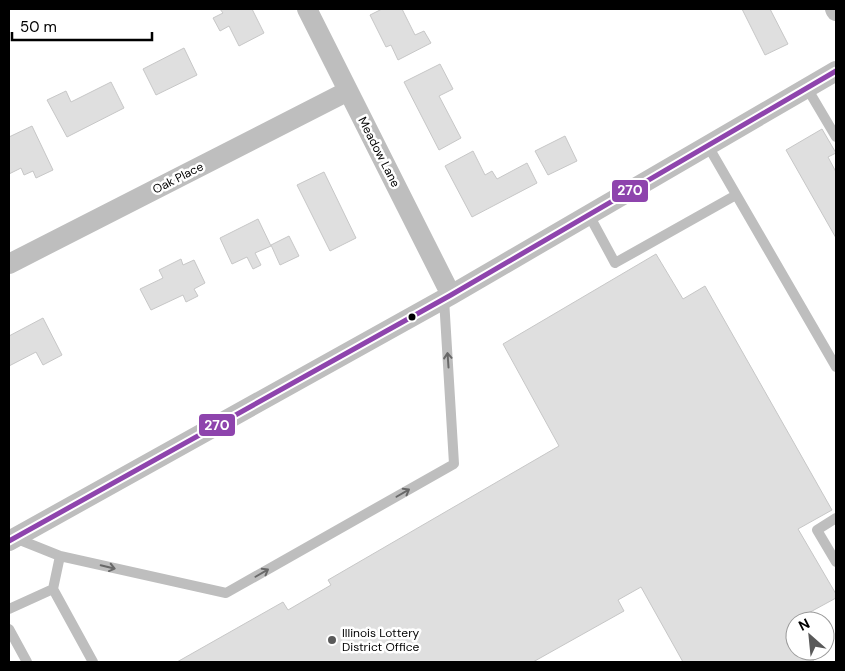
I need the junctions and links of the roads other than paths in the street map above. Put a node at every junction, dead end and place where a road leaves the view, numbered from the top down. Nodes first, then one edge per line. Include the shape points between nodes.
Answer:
1 (307, 9) edge
2 (836, 71) edge
3 (807, 88) junction
4 (348, 92) junction
5 (836, 137) edge
6 (708, 146) junction
7 (736, 195) junction
8 (589, 215) junction
9 (9, 264) edge
10 (448, 297) junction
11 (836, 367) edge
12 (836, 518) edge
13 (12, 540) edge
14 (60, 556) junction
15 (836, 562) edge
16 (53, 589) junction
17 (9, 609) edge
18 (9, 629) edge
19 (27, 662) edge
20 (93, 662) edge

1 - 4 street, Meadow Lane
2 - 3 street
3 - 5 lane
3 - 6 street
4 - 9 street, Oak Place
4 - 10 street, Meadow Lane
6 - 7 lane
6 - 8 street
7 - 8 lane via 615,262
7 - 11 lane
8 - 10 street
10 - 13 street
14 -> 10 lane via 226,593 454,464
12 - 15 lane via 816,530
13 - 14 lane
14 - 16 lane
16 - 17 lane
16 - 20 lane
18 - 19 lane

